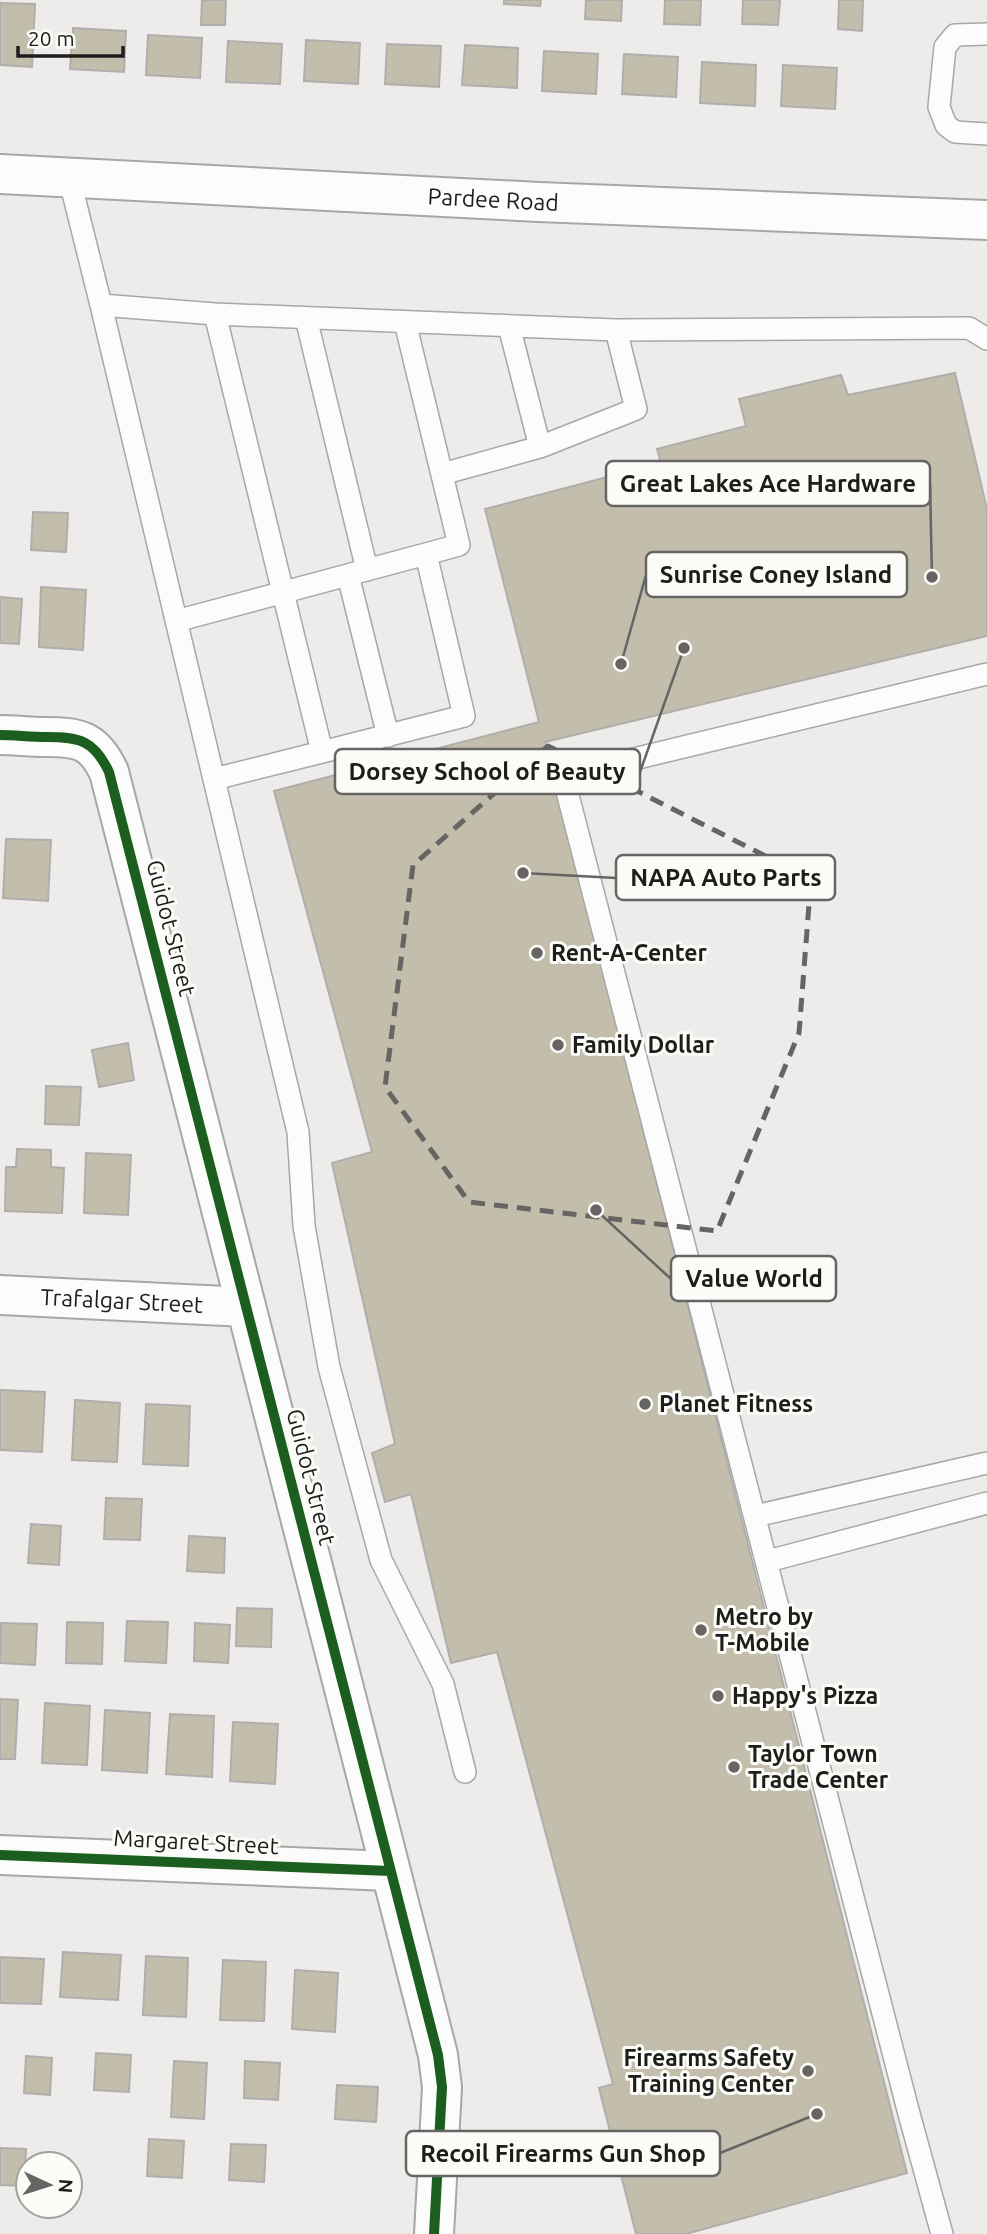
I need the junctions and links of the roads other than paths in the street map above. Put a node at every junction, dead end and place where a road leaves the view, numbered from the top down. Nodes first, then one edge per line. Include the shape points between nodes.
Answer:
1 (987, 34) edge
2 (987, 134) edge
3 (0, 174) edge
4 (69, 177) junction
5 (987, 220) edge
6 (101, 305) junction
7 (215, 314) junction
8 (306, 318) junction
9 (405, 322) junction
10 (509, 326) junction
11 (616, 330) junction
12 (987, 339) edge
13 (540, 447) junction
14 (442, 474) junction
15 (426, 554) junction
16 (357, 573) junction
17 (283, 593) junction
18 (176, 621) junction
19 (987, 674) edge
20 (0, 734) edge
21 (388, 736) junction
22 (321, 752) junction
23 (214, 779) junction
24 (0, 1295) edge
25 (246, 1307) junction
26 (987, 1462) edge
27 (987, 1503) edge
28 (755, 1517) junction
29 (768, 1561) junction
30 (465, 1772) dead end
31 (0, 1855) edge
32 (390, 1871) junction
33 (434, 2234) edge
34 (942, 2234) edge

1 - 2 lane via 955,35 945,47 939,107 946,125 955,132
3 - 4 street, Pardee Road
4 - 5 street, Pardee Road
4 - 6 lane
6 - 7 lane
6 - 18 lane
7 - 8 lane
7 - 17 lane
8 - 9 lane
8 - 16 lane
9 - 10 lane
9 - 14 lane
10 - 11 lane
10 - 13 lane
11 - 12 lane via 969,328
11 - 13 lane via 636,409
13 - 14 lane
14 - 15 lane via 459,545
15 - 16 lane
15 - 21 lane via 464,716
16 - 17 lane
16 - 21 lane
17 - 18 lane
17 - 22 lane
18 - 23 lane
19 - 28 lane via 563,776
20 - 25 street, Guidot Street via 62,736 87,743 102,756 109,772
21 - 22 lane
22 - 23 lane
23 - 30 lane via 298,1132 304,1226 328,1367 381,1560 443,1684
24 - 25 street, Trafalgar Street
25 - 32 street, Guidot Street
26 - 28 lane
27 - 29 lane
28 - 29 lane
29 - 34 lane
31 - 32 street, Margaret Street
32 - 33 street, Guidot Street via 438,2055 442,2087

